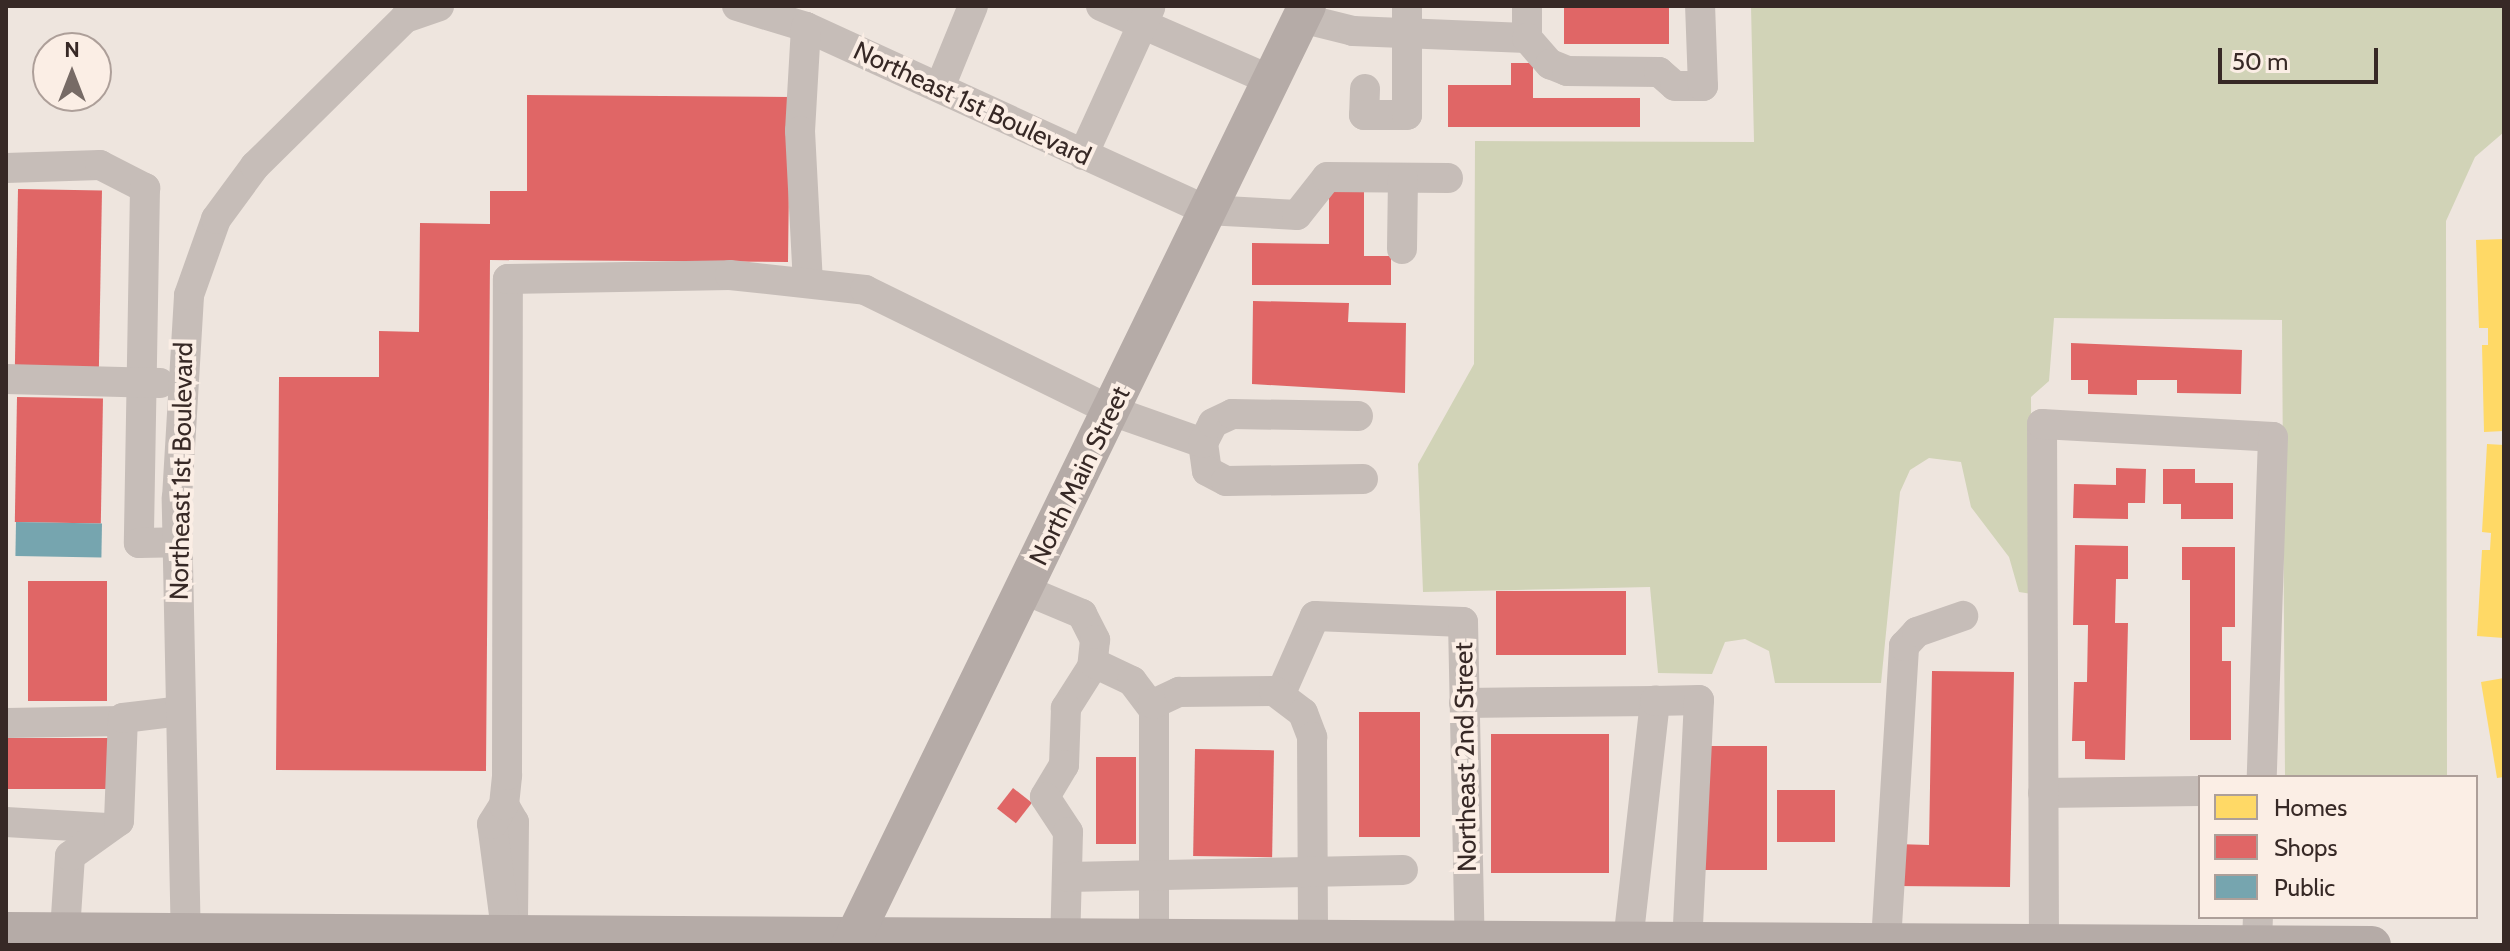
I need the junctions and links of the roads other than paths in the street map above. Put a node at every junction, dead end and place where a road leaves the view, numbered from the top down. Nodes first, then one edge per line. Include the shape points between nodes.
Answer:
1 (439, 6) edge
2 (737, 6) edge
3 (973, 6) edge
4 (1101, 6) edge
5 (1527, 6) edge
6 (1700, 6) edge
7 (1304, 12) edge
8 (1146, 15) edge
9 (1407, 19) edge
10 (1468, 19) edge
11 (806, 27) junction
12 (1527, 38) junction
13 (1270, 80) junction
14 (940, 87) junction
15 (1365, 89) dead end
16 (1083, 155) junction
17 (6, 168) edge
18 (1403, 178) junction
19 (1448, 178) dead end
20 (1206, 210) junction
21 (1402, 249) dead end
22 (808, 283) junction
23 (6, 379) edge
24 (140, 382) junction
25 (180, 384) junction
26 (1112, 411) junction
27 (1358, 416) dead end
28 (1203, 443) junction
29 (1363, 479) dead end
30 (178, 542) junction
31 (1025, 590) junction
32 (1963, 616) dead end
33 (1094, 663) junction
34 (1281, 693) junction
35 (1655, 701) junction
36 (1464, 703) junction
37 (1153, 704) junction
38 (181, 711) junction
39 (122, 721) junction
40 (6, 723) edge
41 (2262, 775) edge
42 (2198, 791) edge
43 (2043, 793) junction
44 (6, 822) edge
45 (107, 828) junction
46 (1313, 870) junction
47 (1403, 870) dead end
48 (1068, 877) junction
49 (1155, 878) junction
50 (2258, 919) edge
51 (6, 931) edge
52 (65, 931) junction
53 (186, 938) edge
54 (254, 939) edge
55 (318, 939) edge
56 (508, 939) edge
57 (852, 941) edge
58 (1066, 941) edge
59 (1134, 941) edge
60 (1313, 942) edge
61 (1628, 942) junction
62 (1687, 942) junction
63 (1470, 943) edge
64 (1879, 943) edge
65 (2044, 943) edge
66 (2151, 944) edge
67 (2257, 944) edge
68 (2372, 945) edge

1 - 25 street, Northeast 1st Boulevard via 405,18 255,166 216,219 189,295
2 - 11 street, Northeast 1st Boulevard
3 - 14 street
4 - 8 street
5 - 12 street
6 - 12 street via 1703,86 1675,86 1659,72 1567,71 1550,64
7 - 9 street via 1353,31
7 - 13 main road, North Main Street
8 - 13 street
8 - 16 street
9 - 10 street
9 - 15 street via 1407,115 1364,115
10 - 12 street
11 - 14 street, Northeast 1st Boulevard
11 - 22 street via 800,131
13 - 20 main road, North Main Street
14 - 16 street, Northeast 1st Boulevard
16 - 20 street, Northeast 1st Boulevard
17 - 24 street via 100,165 145,188
18 - 19 street
18 - 20 street via 1327,177 1297,215
18 - 21 street
20 - 26 main road, North Main Street
22 - 26 street via 865,290
22 - 56 street via 730,275 508,279 504,805 516,853 517,902
23 - 24 street
24 - 25 street
24 - 30 street via 139,543
25 - 30 street, Northeast 1st Boulevard
26 - 28 street
26 - 31 main road, North Main Street
27 - 28 street via 1232,414 1213,423
28 - 29 street via 1207,471 1226,481
30 - 38 street, Northeast 1st Boulevard
31 - 33 street via 1086,617
31 - 57 main road, North Main Street
32 - 64 street via 1917,632 1904,646
33 - 37 street via 1132,681
33 - 48 street via 1068,701 1067,757 1045,797 1068,832
34 - 36 street, Northeast 2nd Street via 1315,616 1463,622
34 - 37 street via 1179,692
34 - 46 street via 1311,727
35 - 36 street
35 - 61 street
35 - 62 street via 1699,700
36 - 63 street, Northeast 2nd Street
37 - 49 street
38 - 39 street via 134,712
38 - 53 street, Northeast 1st Boulevard
39 - 40 street
39 - 45 street via 120,812
41 - 43 street via 2273,437 2042,424
42 - 43 street
43 - 65 street
44 - 45 street
45 - 52 street via 76,846 66,866
46 - 47 street
46 - 49 street
46 - 60 street
48 - 49 street
48 - 58 street
49 - 59 street
50 - 67 street
51 - 52 main road
52 - 53 main road
53 - 54 main road
54 - 55 main road
55 - 56 main road
56 - 57 main road
57 - 58 main road
58 - 59 main road
59 - 60 main road
60 - 63 main road
61 - 62 main road
61 - 63 main road
62 - 64 main road
64 - 65 main road
65 - 66 main road
66 - 67 main road
67 - 68 main road

